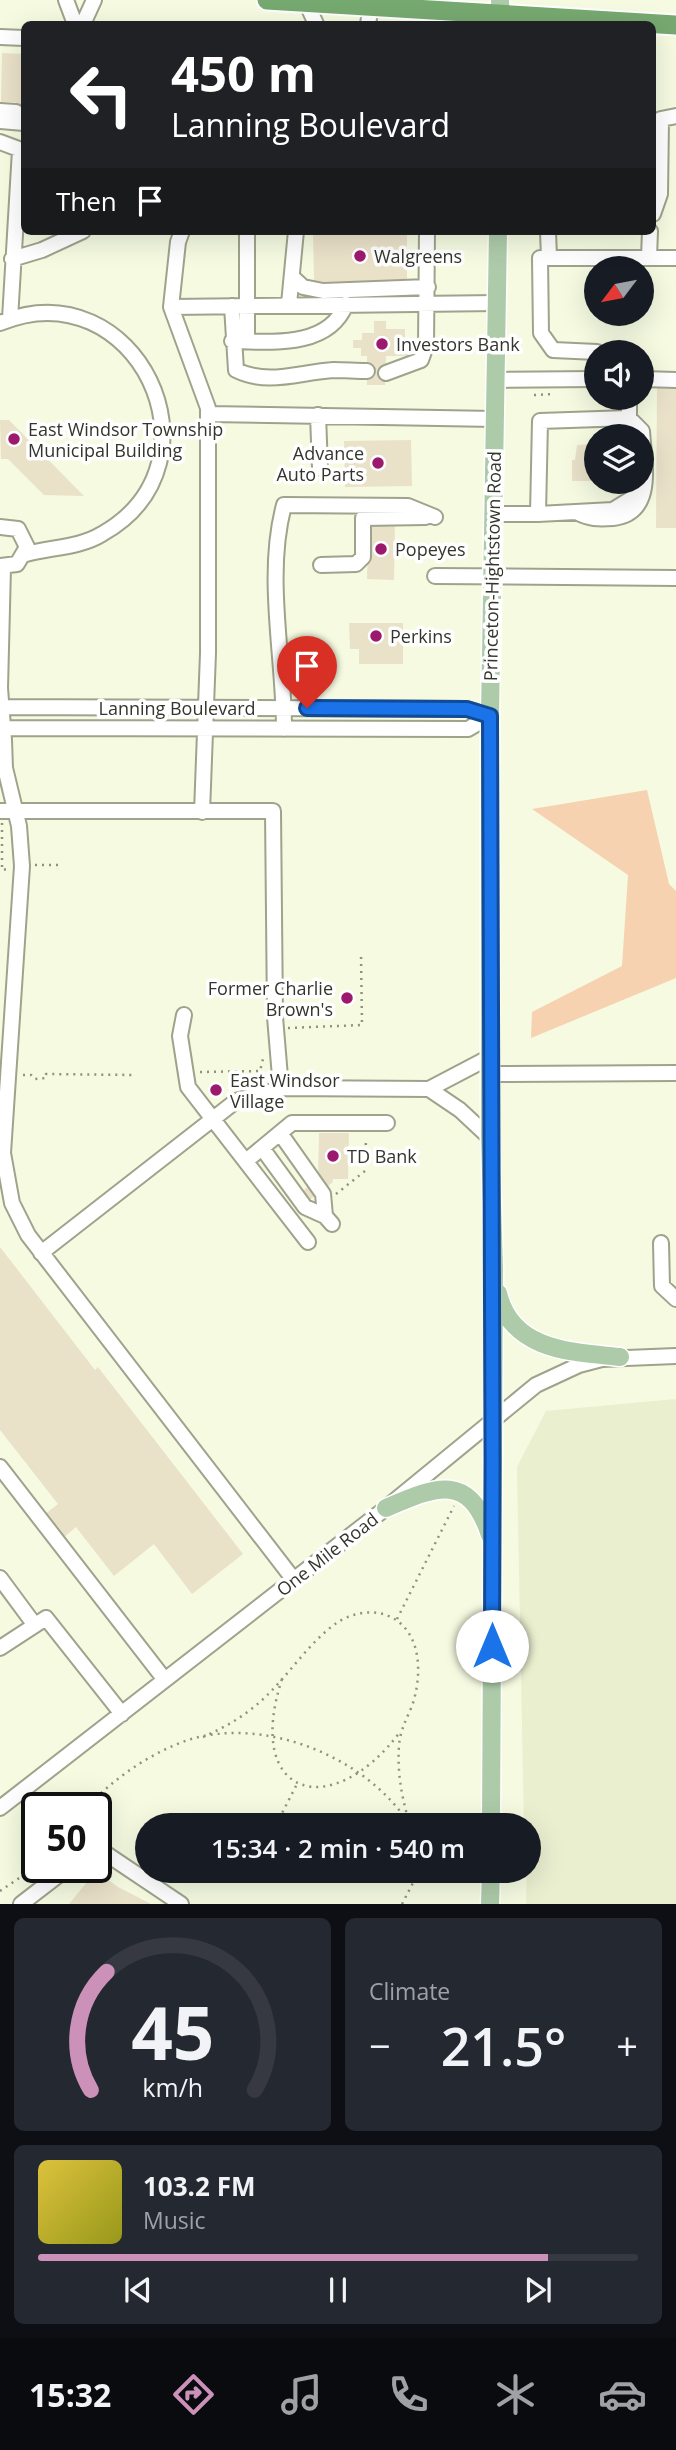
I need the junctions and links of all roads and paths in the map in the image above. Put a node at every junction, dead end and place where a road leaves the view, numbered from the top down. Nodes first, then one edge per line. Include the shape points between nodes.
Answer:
1 (66, 0) edge
2 (94, 0) edge
3 (267, 0) edge
4 (306, 2) edge
5 (501, 13) edge
6 (369, 15) edge
7 (427, 17) edge
8 (556, 20) edge
9 (74, 21) edge
10 (84, 21) edge
11 (315, 21) edge
12 (581, 21) edge
13 (656, 24) edge
14 (676, 25) edge
15 (0, 37) edge
16 (21, 38) edge
17 (0, 111) edge
18 (676, 116) edge
19 (20, 117) edge
20 (0, 121) edge
21 (0, 142) edge
22 (21, 151) edge
23 (656, 156) edge
24 (21, 162) edge
25 (656, 203) edge
26 (74, 235) edge
27 (181, 235) edge
28 (247, 235) edge
29 (296, 235) edge
30 (427, 235) edge
31 (498, 235) edge
32 (548, 235) edge
33 (650, 235) edge
34 (649, 256) edge
35 (654, 257) edge
36 (549, 258) junction
37 (584, 258) edge
38 (676, 258) edge
39 (12, 259) junction
40 (292, 277) junction
41 (428, 287) junction
42 (497, 303) junction
43 (289, 304) junction
44 (346, 304) junction
45 (428, 304) junction
46 (247, 305) junction
47 (232, 306) junction
48 (171, 307) junction
49 (5, 321) edge
50 (239, 341) junction
51 (584, 351) edge
52 (367, 372) dead end
53 (386, 373) dead end
54 (584, 379) edge
55 (654, 379) edge
56 (495, 380) junction
57 (676, 380) edge
58 (629, 410) edge
59 (208, 414) junction
60 (318, 415) junction
61 (629, 418) junction
62 (495, 419) junction
63 (629, 424) edge
64 (631, 424) edge
65 (320, 468) dead end
66 (627, 494) edge
67 (634, 494) edge
68 (576, 512) junction
69 (494, 514) junction
70 (538, 514) junction
71 (0, 527) edge
72 (26, 554) junction
73 (321, 565) dead end
74 (2, 566) edge
75 (493, 575) junction
76 (435, 576) dead end
77 (676, 578) edge
78 (1, 708) edge
79 (284, 708) junction
80 (204, 709) junction
81 (490, 716) junction
82 (1, 728) edge
83 (204, 728) junction
84 (284, 729) junction
85 (6, 811) edge
86 (202, 812) junction
87 (2, 870) dead end
88 (361, 954) dead end
89 (184, 1015) dead end
90 (276, 1029) junction
91 (263, 1059) dead end
92 (490, 1066) junction
93 (196, 1072) dead end
94 (676, 1073) edge
95 (134, 1075) dead end
96 (8, 1086) junction
97 (281, 1089) junction
98 (429, 1089) junction
99 (211, 1120) junction
100 (387, 1123) dead end
101 (490, 1138) junction
102 (271, 1140) junction
103 (246, 1161) junction
104 (309, 1242) dead end
105 (661, 1243) dead end
106 (41, 1252) junction
107 (494, 1268) junction
108 (676, 1299) edge
109 (676, 1356) edge
110 (621, 1357) junction
111 (493, 1421) junction
112 (0, 1467) edge
113 (460, 1492) junction
114 (386, 1508) junction
115 (493, 1544) junction
116 (0, 1578) edge
117 (293, 1580) junction
118 (397, 1619) junction
119 (40, 1621) junction
120 (0, 1648) edge
121 (283, 1676) junction
122 (165, 1679) junction
123 (122, 1714) junction
124 (400, 1731) junction
125 (203, 1737) junction
126 (272, 1737) junction
127 (360, 1773) junction
128 (298, 1782) junction
129 (101, 1792) edge
130 (0, 1808) edge
131 (282, 1813) edge
132 (402, 1813) edge
133 (407, 1813) edge
134 (491, 1813) edge
135 (112, 1858) edge
136 (21, 1877) edge
137 (48, 1883) edge
138 (413, 1883) edge
139 (491, 1883) edge
140 (0, 1891) edge
141 (21, 1904) edge
142 (181, 1904) edge
143 (401, 1904) edge
144 (491, 1904) edge

1 - 9 street
2 - 10 street
3 - 4 highway
4 - 6 highway
4 - 11 street
5 - 7 highway
5 - 8 highway
6 - 7 highway
8 - 12 highway
13 - 14 highway
15 - 16 street
17 - 19 street
18 - 23 street via 662,119
19 - 20 street
21 - 22 street
23 - 25 street via 660,189
24 - 39 street
26 - 39 street
27 - 48 street
28 - 46 street
29 - 40 street
30 - 41 street
31 - 42 main road, Princeton-Hightstown Road
32 - 36 street
33 - 34 street
35 - 38 street
36 - 37 street
36 - 51 street via 540,258 541,333 553,350
39 - 49 street
40 - 41 street via 303,287 323,291
40 - 43 street
41 - 45 street
42 - 45 street
42 - 56 main road, Princeton-Hightstown Road
43 - 44 street
43 - 46 street
44 - 45 street
44 - 50 street via 331,328 294,341
45 - 53 street via 421,360
46 - 47 street
46 - 50 street
47 - 48 street
47 - 50 street
48 - 59 street
49 - 72 street via 51,313 109,332 140,361 162,414 161,455 146,493 134,509 85,542
50 - 52 street via 236,370 251,377 285,379 332,370
54 - 56 street
55 - 57 street
56 - 62 main road, Princeton-Hightstown Road
58 - 61 street
59 - 60 street
59 - 80 street
60 - 62 street
60 - 65 street
61 - 63 street
61 - 64 street
61 - 68 street via 642,431 641,502 626,516 593,520
61 - 70 street via 540,421
62 - 69 main road, Princeton-Hightstown Road
66 - 68 street via 614,503 590,503
67 - 68 street via 613,510
68 - 70 street
69 - 70 street
69 - 75 main road, Princeton-Hightstown Road
71 - 72 street via 12,526 23,534
72 - 74 street via 17,564
73 - 79 street via 356,564 363,557 363,518 435,517 408,506 284,505 277,530
74 - 78 street
75 - 76 street
75 - 77 street
75 - 81 main road, Princeton-Hightstown Road
78 - 80 street, Lanning Boulevard
78 - 82 street
79 - 80 street, Lanning Boulevard
79 - 81 street, Lanning Boulevard via 467,709
79 - 84 street
80 - 83 street
81 - 84 street, Lanning Boulevard via 468,729
81 - 92 main road, Princeton-Hightstown Road
82 - 83 street, Lanning Boulevard
82 - 85 street
83 - 84 street, Lanning Boulevard
83 - 86 street
85 - 86 street
85 - 87 path
85 - 96 street via 22,866
86 - 90 street via 273,811
88 - 90 path via 362,1025
89 - 99 street via 180,1036 188,1087
90 - 97 street
91 - 93 path via 260,1071
92 - 94 street
92 - 98 street
92 - 101 main road, Princeton-Hightstown Road
95 - 96 path via 46,1074 46,1078 35,1079 19,1075 19,1083
96 - 106 street via 3,1153 12,1203
97 - 98 street
97 - 99 street via 236,1101
98 - 101 street
99 - 103 street
99 - 106 street
100 - 102 street via 292,1123
101 - 107 main road, Princeton-Hightstown Road
102 - 102 street via 323,1194 328,1220 305,1207
102 - 103 street
103 - 104 street
105 - 108 street via 662,1286
106 - 117 street
107 - 110 main road via 506,1313 527,1336 555,1350
107 - 111 main road, Princeton-Hightstown Road
109 - 110 street, One Mile Road
110 - 111 street, One Mile Road via 557,1373
111 - 114 street, One Mile Road
111 - 115 main road, Princeton-Hightstown Road
112 - 122 street
113 - 114 main road via 442,1487
113 - 115 main road via 473,1501
113 - 118 path
114 - 117 street, One Mile Road
115 - 134 main road, Princeton-Hightstown Road
116 - 119 street
117 - 122 street, One Mile Road
118 - 121 path via 378,1612 339,1622
118 - 124 path via 416,1648 419,1673
119 - 120 street
119 - 123 street
121 - 125 path via 255,1707
121 - 126 path via 274,1705
122 - 123 street, One Mile Road
123 - 130 street, One Mile Road
124 - 127 path
124 - 133 path via 399,1773
125 - 126 path
125 - 129 path via 162,1751
126 - 127 path via 314,1750
126 - 128 path via 282,1771
127 - 128 path via 341,1784 319,1788
127 - 132 path
128 - 131 path
135 - 142 street
136 - 140 path
137 - 141 street
138 - 143 path
139 - 144 main road

